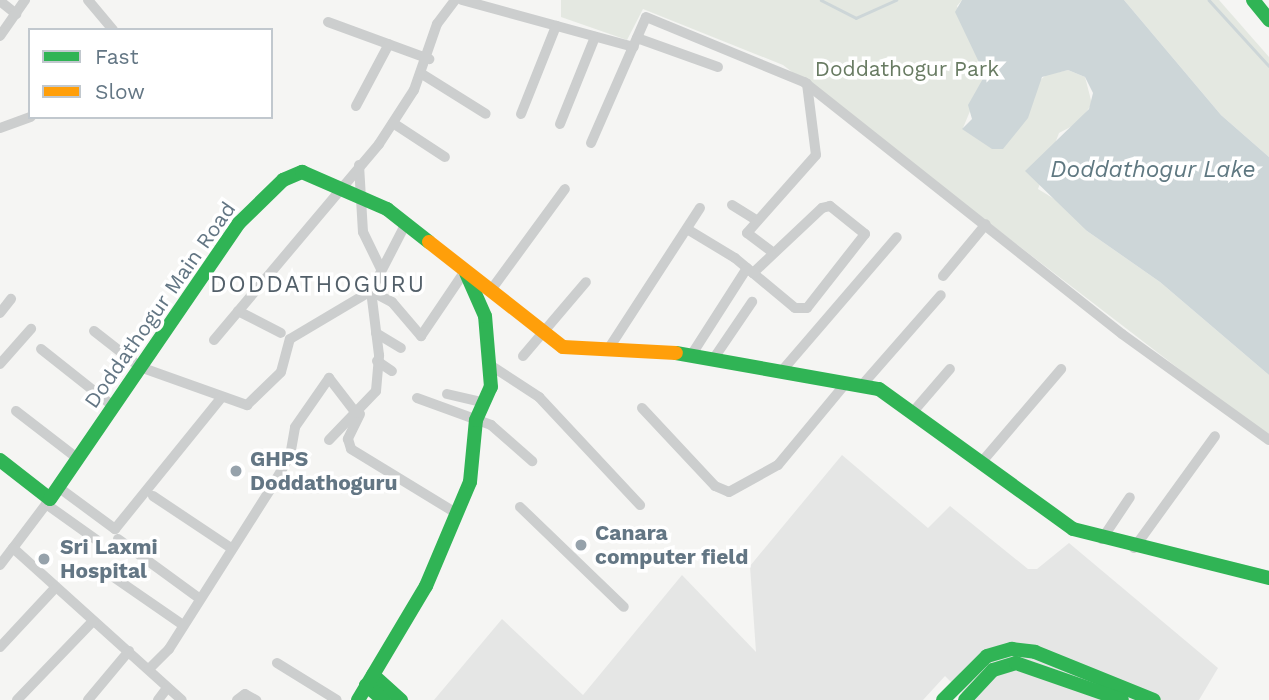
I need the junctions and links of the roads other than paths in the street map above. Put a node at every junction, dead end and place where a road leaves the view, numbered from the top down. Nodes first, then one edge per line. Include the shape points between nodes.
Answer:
1 (26, 0) edge
2 (88, 0) edge
3 (455, 0) edge
4 (462, 0) edge
5 (1253, 0) edge
6 (0, 1) edge
7 (16, 13) junction
8 (1269, 20) edge
9 (328, 22) dead end
10 (556, 26) junction
11 (111, 28) edge
12 (0, 36) edge
13 (594, 37) junction
14 (635, 43) junction
15 (389, 44) junction
16 (429, 59) junction
17 (718, 67) dead end
18 (422, 74) junction
19 (807, 84) junction
20 (356, 106) dead end
21 (486, 114) dead end
22 (521, 114) dead end
23 (28, 118) edge
24 (393, 123) junction
25 (560, 124) dead end
26 (0, 128) edge
27 (591, 143) dead end
28 (446, 157) dead end
29 (359, 165) junction
30 (565, 189) dead end
31 (335, 191) junction
32 (363, 200) junction
33 (732, 205) dead end
34 (701, 208) dead end
35 (756, 220) junction
36 (986, 224) junction
37 (404, 227) junction
38 (687, 229) junction
39 (897, 237) dead end
40 (771, 251) junction
41 (381, 270) junction
42 (750, 270) junction
43 (465, 271) junction
44 (943, 276) dead end
45 (586, 282) dead end
46 (372, 290) junction
47 (491, 290) junction
48 (942, 295) dead end
49 (11, 299) dead end
50 (752, 302) dead end
51 (238, 311) junction
52 (0, 313) edge
53 (31, 329) dead end
54 (94, 331) dead end
55 (376, 332) junction
56 (281, 333) dead end
57 (543, 333) junction
58 (214, 340) dead end
59 (401, 348) dead end
60 (609, 348) junction
61 (41, 349) dead end
62 (692, 354) junction
63 (523, 356) dead end
64 (714, 358) junction
65 (377, 361) junction
66 (0, 364) edge
67 (490, 365) junction
68 (140, 367) junction
69 (950, 369) dead end
70 (1061, 369) dead end
71 (392, 371) dead end
72 (780, 373) junction
73 (847, 382) junction
74 (863, 384) junction
75 (447, 394) dead end
76 (221, 398) junction
77 (417, 398) dead end
78 (482, 402) junction
79 (113, 407) junction
80 (642, 408) dead end
81 (16, 411) dead end
82 (359, 412) junction
83 (912, 413) junction
84 (476, 420) junction
85 (1215, 436) dead end
86 (329, 440) dead end
87 (1269, 440) edge
88 (77, 458) junction
89 (0, 460) edge
90 (532, 461) dead end
91 (980, 464) junction
92 (153, 496) dead end
93 (51, 497) junction
94 (1130, 497) dead end
95 (640, 505) dead end
96 (520, 507) dead end
97 (456, 513) junction
98 (1102, 538) junction
99 (118, 539) dead end
100 (98, 541) dead end
101 (13, 548) junction
102 (231, 548) junction
103 (1134, 548) junction
104 (0, 565) edge
105 (112, 576) dead end
106 (1269, 578) edge
107 (54, 589) junction
108 (199, 598) junction
109 (624, 607) dead end
110 (93, 621) junction
111 (183, 625) junction
112 (0, 647) edge
113 (129, 651) junction
114 (987, 656) junction
115 (277, 663) dead end
116 (149, 669) junction
117 (993, 670) junction
118 (370, 680) junction
119 (167, 688) junction
120 (17, 700) edge
121 (88, 700) edge
122 (158, 700) edge
123 (182, 700) edge
124 (237, 700) edge
125 (256, 700) edge
126 (337, 700) edge
127 (358, 700) edge
128 (383, 700) edge
129 (401, 700) edge
130 (943, 700) edge
131 (965, 700) edge
132 (1122, 700) edge
133 (1153, 700) edge

1 - 7 street
2 - 11 street
3 - 16 street via 437,24
4 - 10 street
5 - 8 main road
6 - 7 street
7 - 12 street
9 - 15 street
10 - 13 street
10 - 22 street
13 - 14 street
13 - 25 street
14 - 17 street
14 - 19 street via 646,17
14 - 27 street
15 - 16 street
15 - 20 street
16 - 18 street
18 - 21 street
18 - 24 street
19 - 35 street via 816,155
19 - 36 street
23 - 26 street
24 - 28 street
24 - 29 street
29 - 31 street
29 - 32 street
30 - 47 street
31 - 32 main road, Doddathogur Main Road
31 - 51 street
31 - 68 main road, Doddathogur Main Road via 302,172 282,180 239,223
32 - 37 main road, Doddathogur Main Road via 387,209
32 - 41 street via 363,232
33 - 35 street
34 - 38 street
35 - 40 street via 747,233
36 - 44 street
36 - 87 street
37 - 41 street
37 - 43 main road, Doddathogur Main Road
38 - 42 street
38 - 60 street
39 - 72 street
40 - 42 street
40 - 42 street via 830,206 865,234 807,308 795,308
41 - 46 street
42 - 62 street
43 - 46 street via 421,336 392,302
43 - 47 main road, Doddathogur Main Road
43 - 67 main road via 485,316
45 - 57 street
46 - 55 street
46 - 76 street via 290,339 282,352 281,372 247,405
47 - 57 main road, Doddathogur Main Road
48 - 74 street
49 - 52 street
50 - 64 street
51 - 56 street
51 - 58 street
53 - 66 street
54 - 68 street
55 - 59 street
55 - 65 street
57 - 60 main road, Doddathogur Main Road via 570,350
57 - 63 street
60 - 62 main road, Doddathogur Main Road
61 - 79 street
62 - 64 main road, Doddathogur Main Road
64 - 72 main road, Doddathogur Main Road
65 - 71 street
65 - 82 street via 376,391
67 - 78 main road via 491,387
67 - 95 street via 539,397
68 - 76 street
68 - 79 main road, Doddathogur Main Road
69 - 83 street
70 - 91 street
72 - 73 main road, Doddathogur Main Road
73 - 74 main road, Doddathogur Main Road
73 - 80 street via 778,465 729,492 715,486
74 - 83 main road, Doddathogur Main Road
75 - 78 street
76 - 93 street via 116,529
77 - 84 street
78 - 84 main road
79 - 88 main road, Doddathogur Main Road
81 - 88 street
82 - 86 street
82 - 97 street via 348,439 351,449
82 - 102 street via 329,378
83 - 91 main road, Doddathogur Main Road
84 - 90 street via 491,425
84 - 97 main road via 470,482
85 - 103 street
88 - 93 main road, Doddathogur Main Road
89 - 93 main road
91 - 98 main road, Doddathogur Main Road via 1073,529
92 - 102 street
93 - 100 street
93 - 101 street
94 - 98 street
96 - 109 street
97 - 118 main road via 426,586
98 - 103 main road, Doddathogur Main Road
99 - 108 street
101 - 104 street
101 - 107 street
102 - 108 street
103 - 106 main road, Doddathogur Main Road
105 - 111 street
107 - 110 street
107 - 112 street
108 - 111 street
110 - 113 street
110 - 120 street
111 - 116 street
113 - 116 street
113 - 121 street
114 - 117 main road
114 - 130 main road
114 - 133 main road via 1012,649 1035,652
115 - 126 street
116 - 119 street
117 - 131 main road
117 - 132 main road via 1027,663
118 - 127 main road
118 - 128 main road
118 - 129 main road
119 - 122 street
119 - 123 street
124 - 125 street via 245,694

